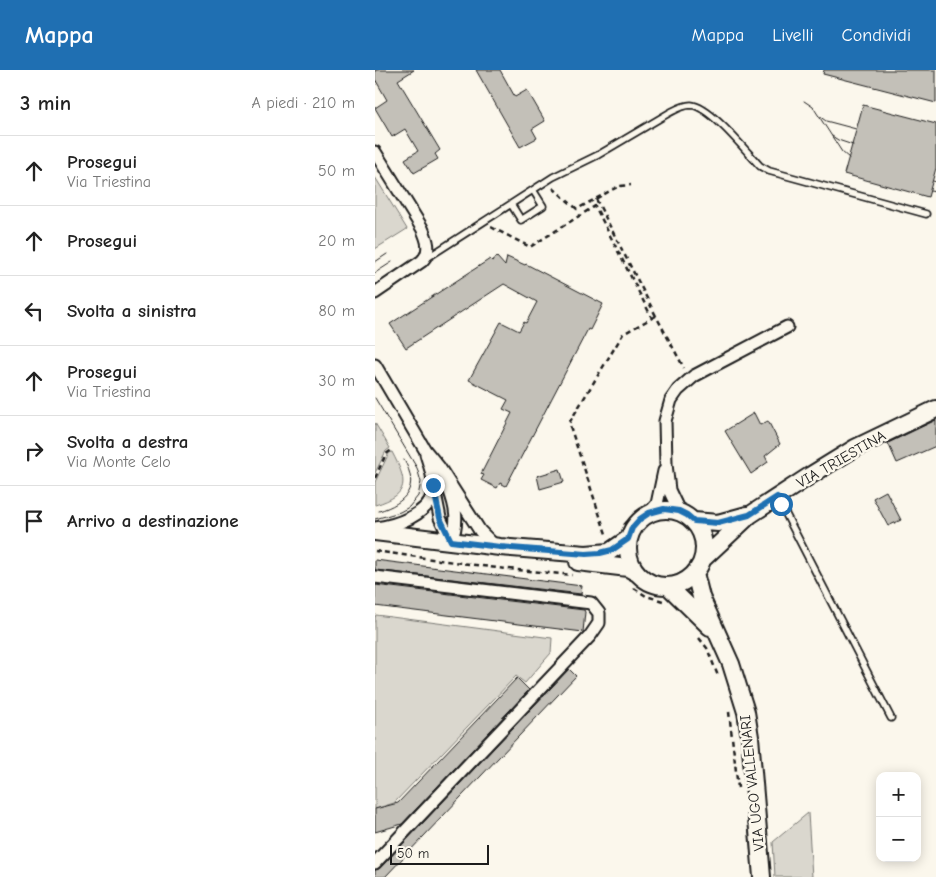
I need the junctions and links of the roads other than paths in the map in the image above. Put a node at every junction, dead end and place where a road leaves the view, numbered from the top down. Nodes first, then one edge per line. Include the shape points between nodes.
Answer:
1 (375, 152) edge
2 (533, 190) junction
3 (511, 204) junction
4 (927, 214) dead end
5 (422, 261) junction
6 (375, 293) edge
7 (787, 328) dead end
8 (375, 365) edge
9 (936, 409) edge
10 (425, 450) junction
11 (666, 464) junction
12 (442, 471) junction
13 (433, 485) junction
14 (777, 497) junction
15 (645, 510) junction
16 (679, 511) junction
17 (749, 515) junction
18 (694, 521) junction
19 (375, 528) edge
20 (375, 532) edge
21 (626, 533) junction
22 (451, 541) junction
23 (500, 546) junction
24 (699, 566) junction
25 (375, 577) edge
26 (634, 579) junction
27 (666, 594) junction
28 (716, 634) junction
29 (891, 718) dead end
30 (375, 863) edge
31 (762, 877) edge

1 - 5 street via 425,235 428,249
2 - 3 lane
2 - 3 lane via 543,206 536,211 521,220
2 - 4 lane via 681,107 691,105 715,118 759,166 769,171
3 - 5 lane
5 - 6 street
7 - 11 street via 694,376 678,390 667,408
8 - 10 street
9 - 14 street, VIA TRIESTINA via 855,448
10 - 12 street
10 - 13 street
11 - 15 street via 657,504
11 - 16 street via 669,490
12 - 22 street via 457,519
12 - 23 street via 481,531
13 - 19 street via 430,500 417,513 400,523
13 - 22 street via 440,518
14 - 17 street, VIA TRIESTINA
14 - 29 lane
15 - 16 street
15 - 21 street
16 - 18 street
17 - 18 street, VIA TRIESTINA via 718,523
17 - 24 street, VIA TRIESTINA
18 - 24 street via 704,539 705,549
20 - 22 street
21 - 23 street via 609,552 593,554
21 - 26 street
22 - 23 street
23 - 26 street via 523,557 628,568
24 - 27 street via 687,580
24 - 28 street, VIA UGO VALLENARI via 701,597
25 - 30 street via 591,603 599,612 599,623 590,636
26 - 27 street via 656,585
27 - 28 street, VIA UGO VALLENARI via 685,601
28 - 31 street, VIA UGO VALLENARI via 731,664 746,712

